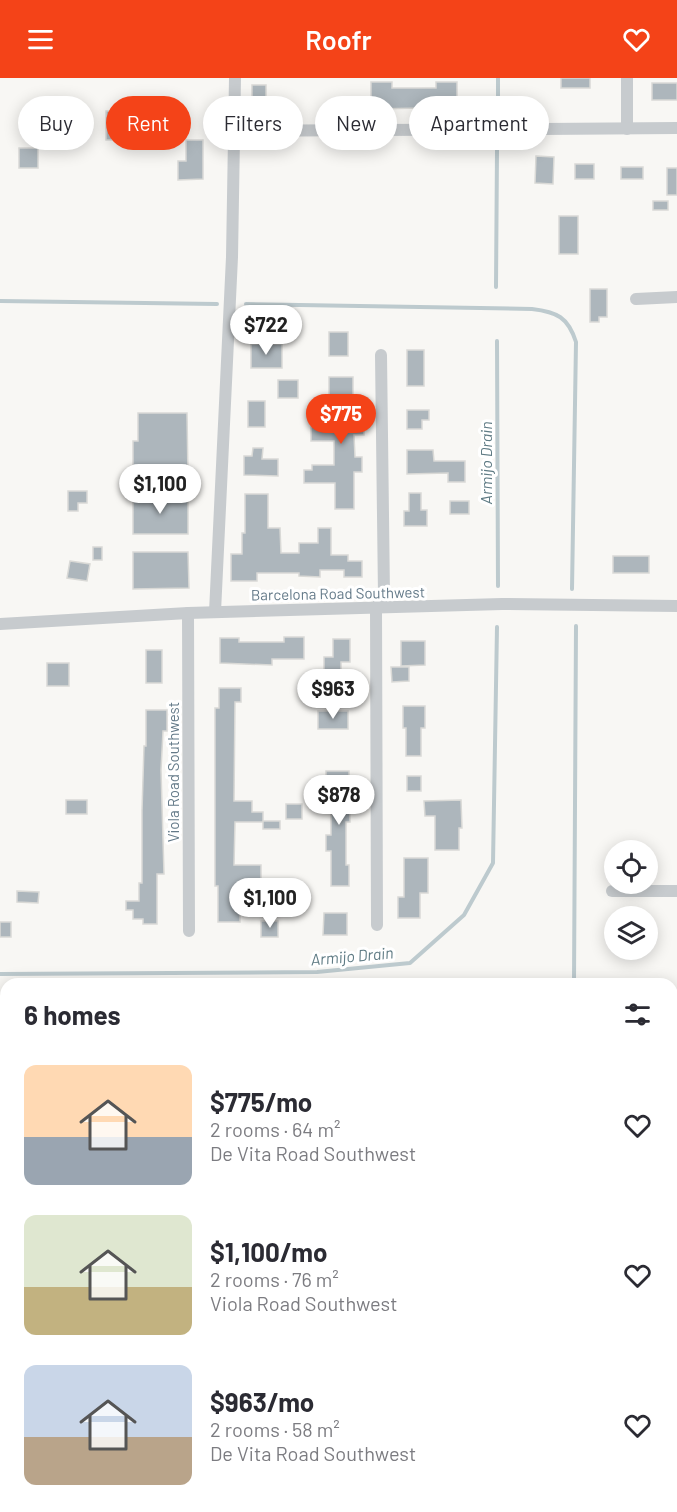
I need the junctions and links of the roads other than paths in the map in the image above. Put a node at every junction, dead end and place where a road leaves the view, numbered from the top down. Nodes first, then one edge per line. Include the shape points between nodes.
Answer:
1 (235, 78) edge
2 (627, 78) edge
3 (235, 96) edge
4 (677, 128) edge
5 (627, 129) junction
6 (303, 131) edge
7 (234, 150) edge
8 (677, 297) edge
9 (636, 298) dead end
10 (381, 355) dead end
11 (677, 606) edge
12 (376, 608) junction
13 (214, 612) junction
14 (188, 613) junction
15 (0, 624) edge
16 (658, 891) edge
17 (677, 891) edge
18 (377, 925) dead end
19 (189, 931) dead end

1 - 3 street
2 - 5 street
4 - 5 street
5 - 6 street
7 - 13 street
8 - 9 street
10 - 12 street via 384,595
11 - 12 street, Barcelona Road Southwest via 502,604
12 - 13 street, Barcelona Road Southwest
12 - 18 street
13 - 14 street, Barcelona Road Southwest
14 - 15 street, Barcelona Road Southwest
14 - 19 street, Viola Road Southwest
16 - 17 street

